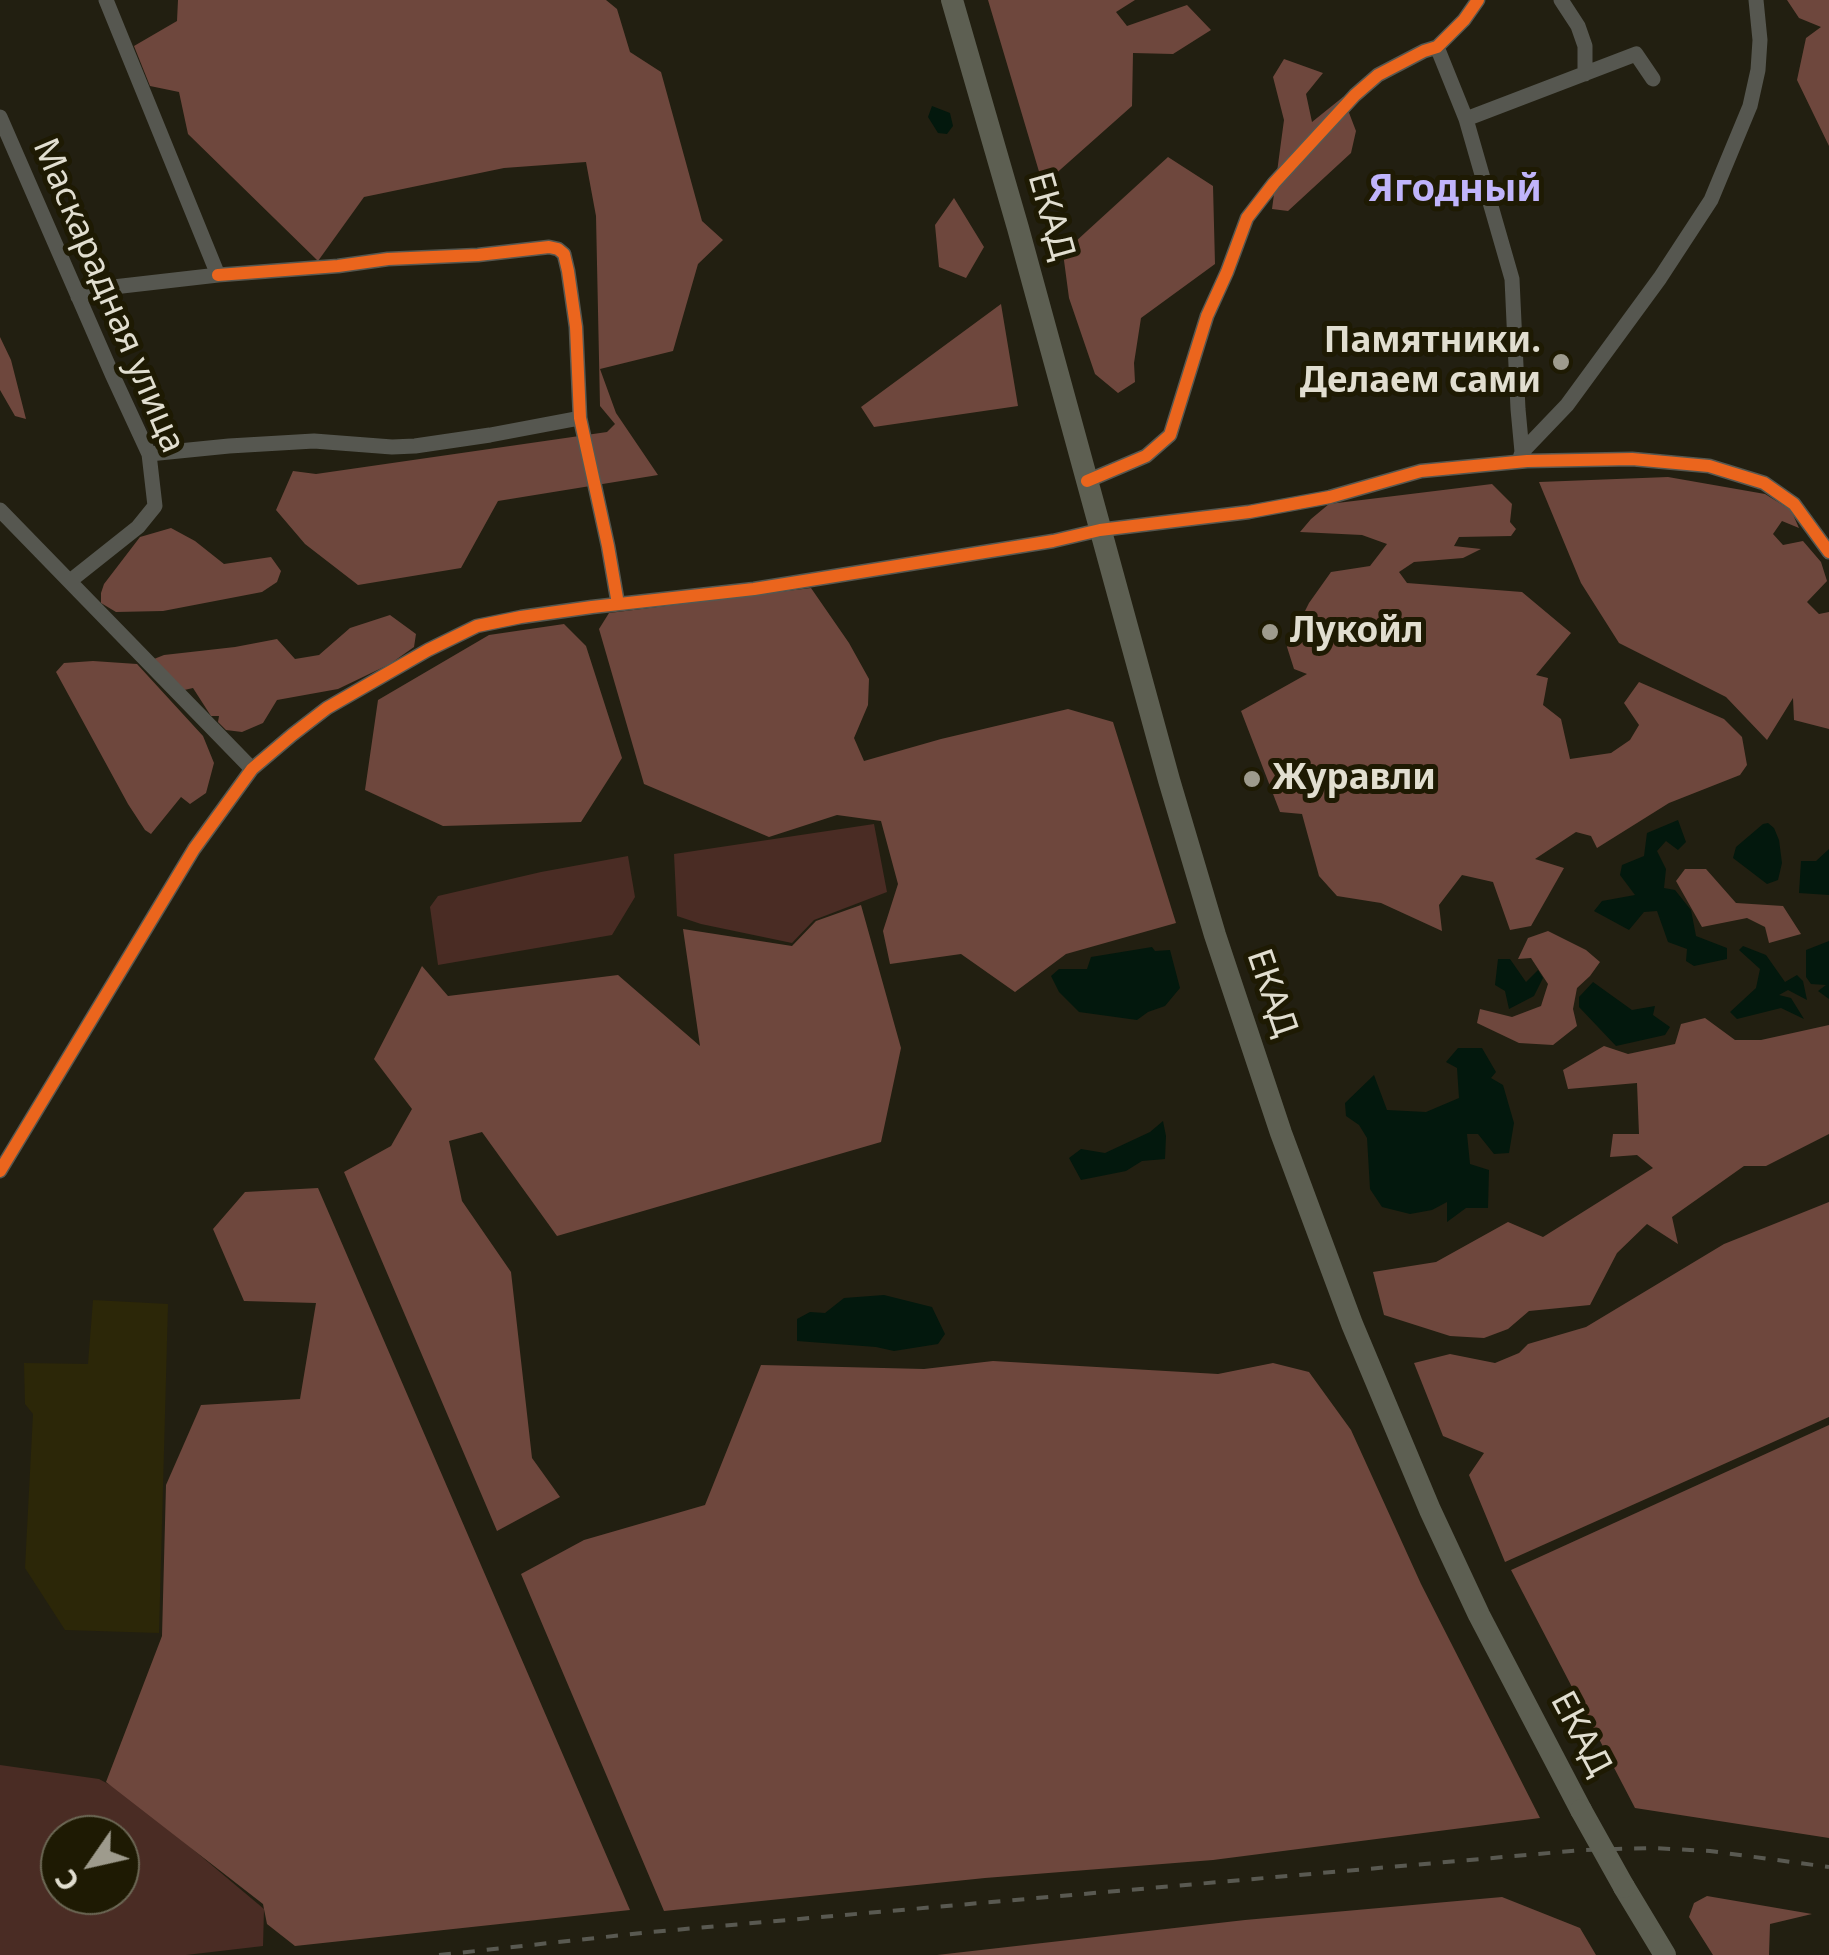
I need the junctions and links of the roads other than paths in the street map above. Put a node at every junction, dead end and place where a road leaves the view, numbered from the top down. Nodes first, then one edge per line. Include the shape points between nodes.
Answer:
1 (106, 0) edge
2 (952, 0) edge
3 (1478, 0) edge
4 (1561, 0) edge
5 (1756, 0) edge
6 (1437, 47) junction
7 (1585, 74) junction
8 (1652, 79) dead end
9 (0, 117) edge
10 (1466, 119) junction
11 (218, 276) junction
12 (78, 297) junction
13 (580, 418) junction
14 (150, 454) junction
15 (1520, 457) junction
16 (1088, 481) junction
17 (0, 510) edge
18 (1100, 530) junction
19 (1829, 552) edge
20 (70, 580) junction
21 (618, 604) junction
22 (252, 770) junction
23 (0, 1171) edge
24 (1664, 1955) edge

1 - 11 street
2 - 16 highway, ЕКАД
3 - 6 street
4 - 7 street via 1578,26
5 - 15 street via 1760,40 1750,106 1711,200 1567,405
6 - 10 street
6 - 16 street via 1356,94 1274,182 1247,218 1206,316 1170,435 1137,466
7 - 8 street via 1636,54
7 - 10 street
9 - 12 street, Маскарадная улица
10 - 15 street via 1512,279
11 - 12 street via 96,289
11 - 13 street via 558,249 576,328
12 - 14 street, Маскарадная улица
13 - 14 street via 416,446 314,441
13 - 21 street
14 - 20 street, Маскарадная улица via 155,506
15 - 18 street via 1442,468 1330,498
15 - 19 street via 1709,466 1764,483 1794,504
16 - 18 highway, ЕКАД
17 - 20 street
18 - 21 street via 754,589
18 - 24 highway, ЕКАД, bridge via 1214,935 1352,1324 1480,1615
20 - 22 street
21 - 22 street via 477,626 328,708
22 - 23 street via 194,849

